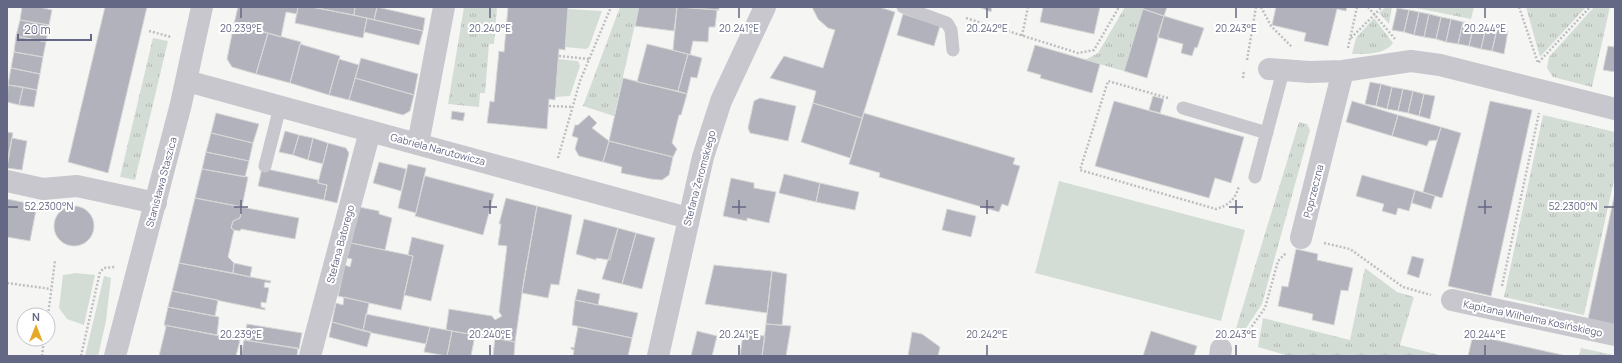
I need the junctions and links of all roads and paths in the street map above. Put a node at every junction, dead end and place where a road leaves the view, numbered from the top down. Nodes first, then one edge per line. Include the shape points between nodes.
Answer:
1 (202, 7) edge
2 (444, 7) edge
3 (611, 7) edge
4 (765, 7) edge
5 (903, 7) edge
6 (1028, 7) edge
7 (1119, 7) edge
8 (1256, 7) edge
9 (1261, 7) edge
10 (1357, 7) edge
11 (1368, 7) edge
12 (1382, 7) edge
13 (1519, 7) edge
14 (1590, 7) edge
15 (1374, 14) junction
16 (961, 17) dead end
17 (149, 32) dead end
18 (1022, 36) junction
19 (1351, 38) junction
20 (179, 39) dead end
21 (1294, 48) dead end
22 (953, 50) dead end
23 (559, 56) dead end
24 (589, 59) junction
25 (1402, 62) junction
26 (1276, 70) joint
27 (1343, 71) junction
28 (1243, 78) dead end
29 (187, 80) junction
30 (1544, 92) junction
31 (549, 106) dead end
32 (280, 107) junction
33 (572, 107) junction
34 (1183, 108) joint
35 (1615, 109) edge
36 (370, 131) junction
37 (1267, 133) junction
38 (418, 144) junction
39 (556, 164) dead end
40 (265, 166) dead end
41 (1255, 177) joint
42 (7, 181) edge
43 (156, 202) junction
44 (688, 218) junction
45 (1302, 238) junction
46 (55, 261) dead end
47 (120, 268) dead end
48 (7, 283) edge
49 (51, 289) junction
50 (1500, 293) dead end
51 (1452, 300) joint
52 (49, 307) edge
53 (1615, 335) edge
54 (1220, 352) edge
55 (81, 356) edge
56 (114, 356) edge
57 (310, 356) edge
58 (658, 356) edge

1 - 29 street, Stanisława Staszica
2 - 38 street
3 - 24 path
4 - 44 street, Stefana Żeromskiego via 721,101 703,157
5 - 22 lane via 947,23 951,30
6 - 18 path
7 - 18 path via 1094,50 1078,53
8 - 28 path
9 - 21 path via 1271,26
10 - 19 path
11 - 15 path
12 - 15 path
13 - 14 path via 1538,64
15 - 19 path
15 - 25 path via 1395,40
16 - 18 path
17 - 20 path
19 - 27 path
23 - 24 path
24 - 33 path
25 - 27 street
25 - 30 street via 1440,65
26 - 27 street
26 - 37 lane
27 - 45 street, Poprzeczna
29 - 32 street, Gabriela Narutowicza
29 - 43 street, Stanisława Staszica
30 - 35 street
30 - 50 path
31 - 33 path
32 - 36 street, Gabriela Narutowicza
32 - 40 lane
33 - 39 path
34 - 37 lane
34 - 41 path via 1175,100 1108,81 1080,170 1216,209 1227,206 1234,200 1241,176
36 - 38 street, Gabriela Narutowicza
36 - 57 street, Stefana Batorego
37 - 41 lane
38 - 44 street, Gabriela Narutowicza
42 - 43 street via 43,189 77,186
43 - 56 street, Stanisława Staszica
44 - 58 street, Stefana Żeromskiego
45 - 51 path via 1350,249 1403,287
45 - 54 path via 1278,261 1265,308 1245,336
46 - 49 path
47 - 55 path via 108,267 100,272
48 - 49 path
49 - 52 path
51 - 53 street, Kapitana Wilhelma Kosińskiego

